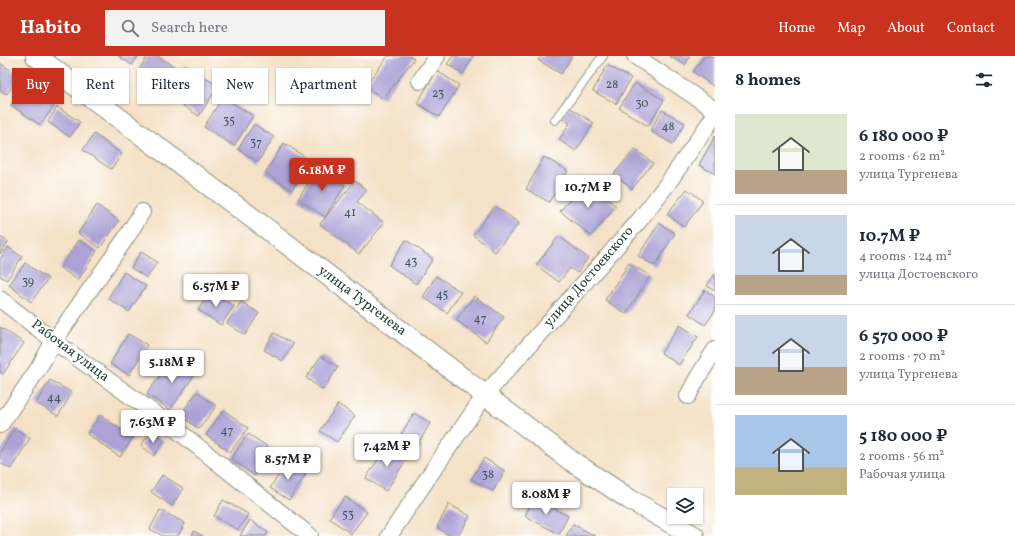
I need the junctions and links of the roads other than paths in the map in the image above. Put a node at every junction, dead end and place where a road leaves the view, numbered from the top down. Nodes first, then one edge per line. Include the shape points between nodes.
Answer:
1 (36, 56) edge
2 (437, 56) edge
3 (603, 56) edge
4 (635, 56) edge
5 (420, 81) dead end
6 (715, 110) edge
7 (715, 115) edge
8 (555, 120) dead end
9 (142, 212) dead end
10 (0, 299) edge
11 (54, 341) junction
12 (715, 350) edge
13 (485, 395) junction
14 (688, 396) dead end
15 (0, 425) edge
16 (310, 536) edge
17 (389, 536) edge
18 (694, 536) edge

1 - 13 street, улица Тургенева
2 - 5 street
3 - 8 lane
4 - 6 street
7 - 13 street, улица Достоевского via 638,222
9 - 11 street
10 - 11 street, Рабочая улица
11 - 15 street
11 - 16 street, Рабочая улица via 172,426
12 - 14 street
13 - 17 street, улица Достоевского
13 - 18 street, улица Тургенева via 570,460 629,499

